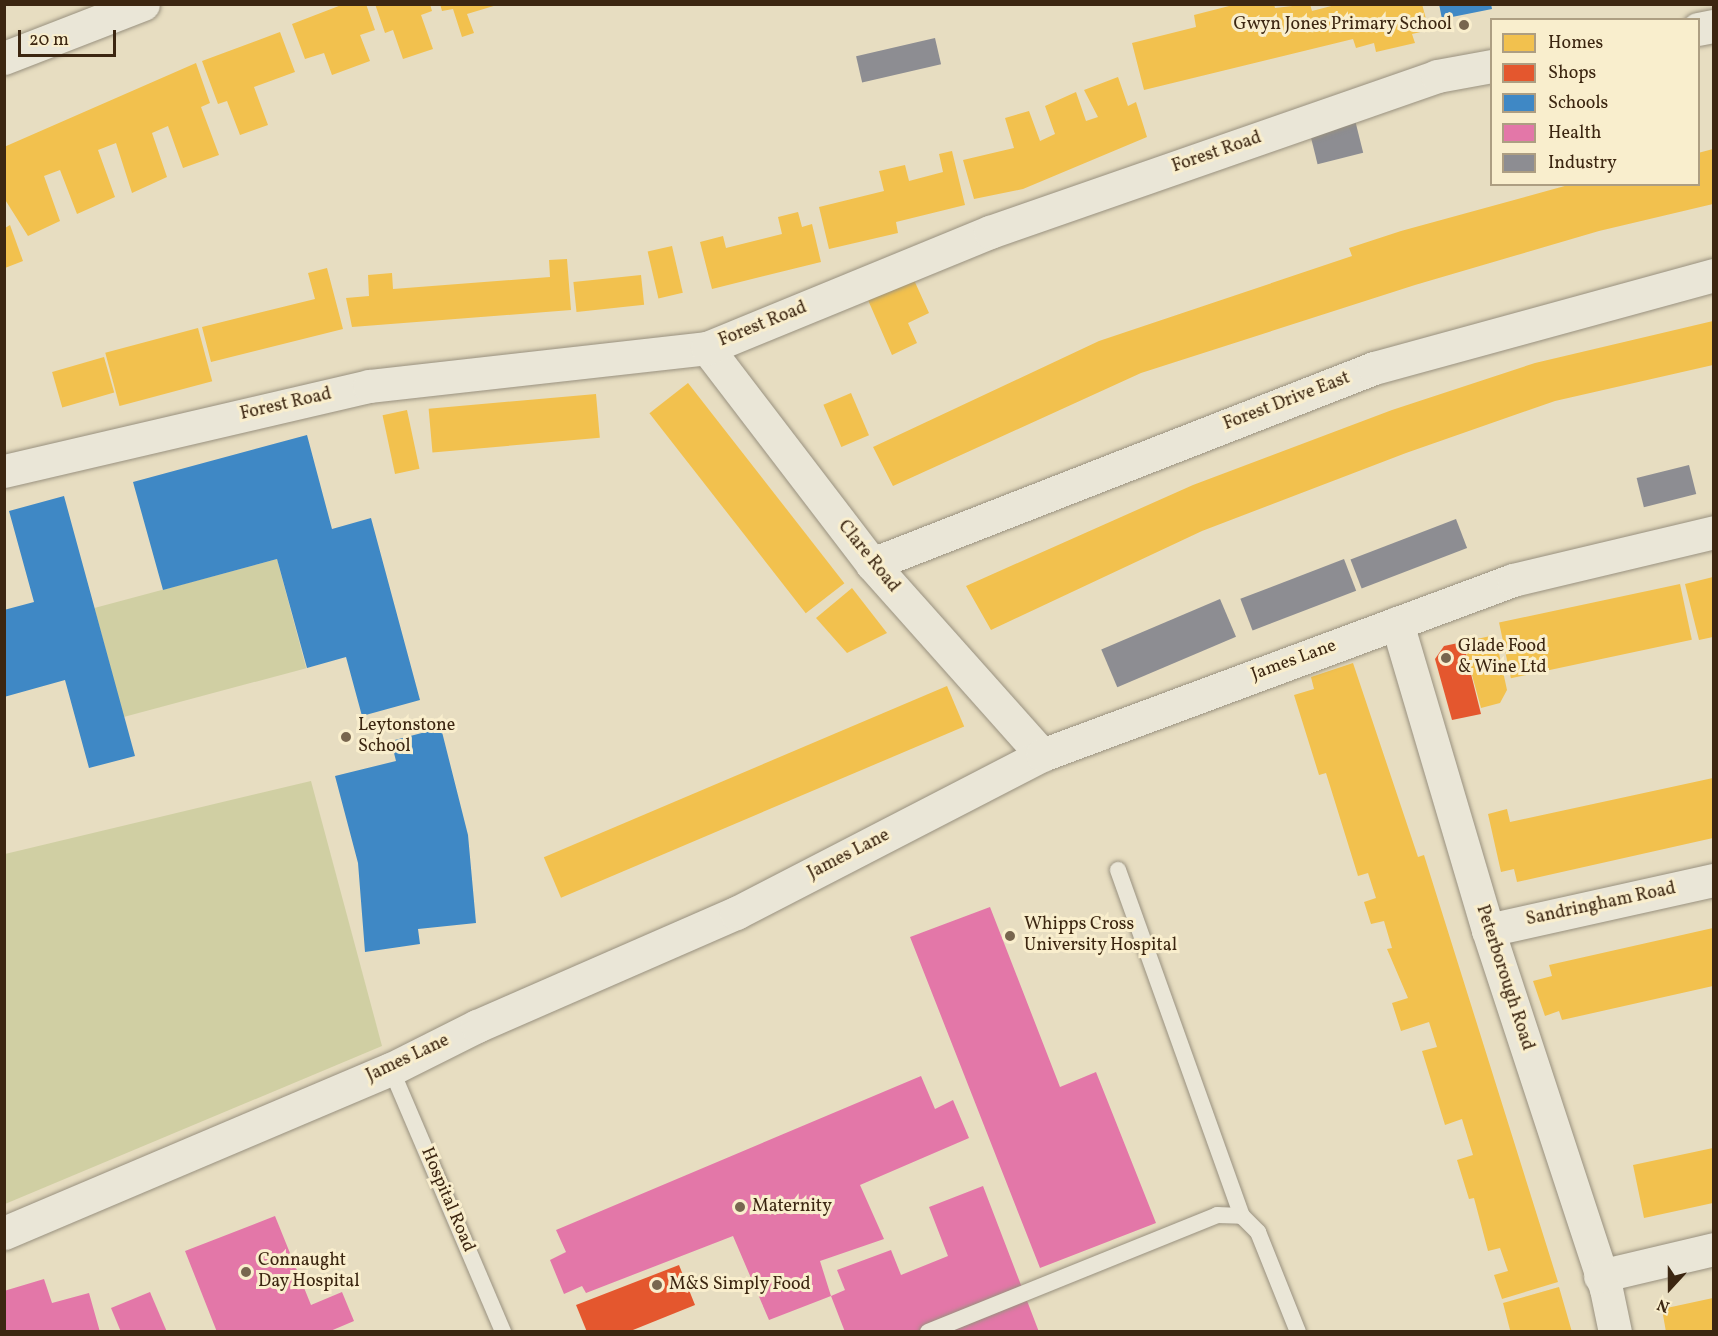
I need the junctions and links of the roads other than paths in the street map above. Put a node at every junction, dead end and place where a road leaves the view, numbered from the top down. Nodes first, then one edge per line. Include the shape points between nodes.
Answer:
1 (144, 4) edge
2 (4, 58) edge
3 (1490, 66) edge
4 (1713, 275) edge
5 (707, 348) junction
6 (4, 471) edge
7 (1713, 532) edge
8 (872, 564) junction
9 (1397, 623) junction
10 (1041, 755) junction
11 (1118, 870) dead end
12 (1713, 880) edge
13 (1488, 930) junction
14 (391, 1069) junction
15 (1242, 1216) junction
16 (4, 1233) edge
17 (1713, 1249) edge
18 (1600, 1276) junction
19 (503, 1332) edge
20 (928, 1332) edge
21 (1298, 1332) edge
22 (1615, 1332) edge

1 - 2 street
3 - 5 street, Forest Road via 1437,76 990,232
4 - 8 street, Forest Drive East via 1374,368
5 - 6 street, Forest Road via 369,386
5 - 8 street, Clare Road
7 - 9 street, James Lane via 1513,580
8 - 10 street, Clare Road
9 - 10 street, James Lane
9 - 13 street, Peterborough Road
10 - 14 street, James Lane via 736,913 477,1026
11 - 15 lane
12 - 13 street, Sandringham Road
13 - 18 street, Peterborough Road
14 - 16 street, James Lane
14 - 19 lane, Hospital Road
15 - 20 lane via 1217,1215
15 - 21 lane via 1258,1232
17 - 18 street
18 - 22 street, Peterborough Road

